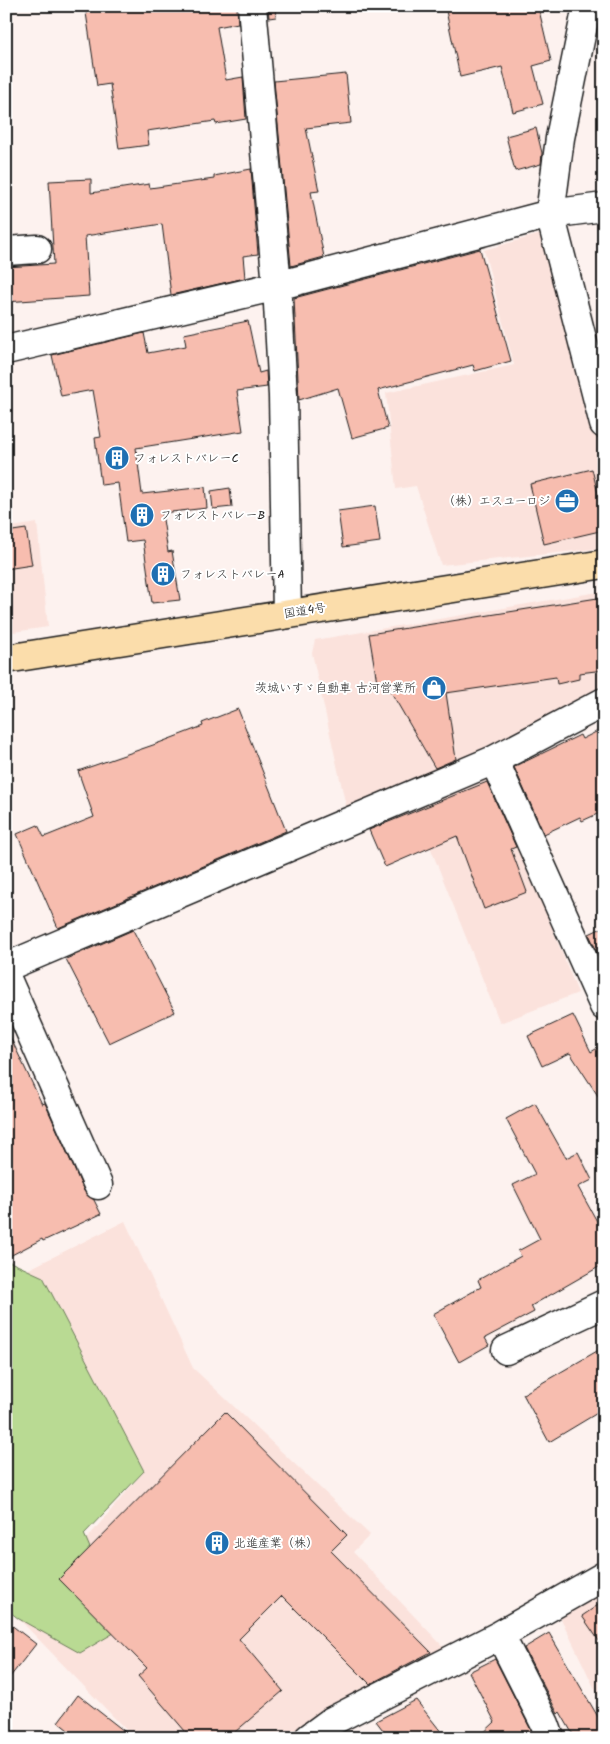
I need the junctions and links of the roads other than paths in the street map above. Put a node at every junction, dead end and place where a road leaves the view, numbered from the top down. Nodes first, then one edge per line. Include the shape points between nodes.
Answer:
1 (252, 6) edge
2 (587, 6) edge
3 (604, 207) edge
4 (550, 214) junction
5 (37, 249) dead end
6 (6, 250) edge
7 (277, 286) junction
8 (6, 350) edge
9 (604, 424) edge
10 (604, 564) edge
11 (286, 614) junction
12 (6, 659) edge
13 (604, 702) edge
14 (494, 760) junction
15 (6, 967) edge
16 (6, 977) edge
17 (604, 1006) edge
18 (98, 1185) dead end
19 (604, 1304) edge
20 (506, 1350) dead end
21 (604, 1576) edge
22 (500, 1635) junction
23 (309, 1738) edge
24 (550, 1738) edge

1 - 7 street
2 - 4 street via 560,138
3 - 4 street
4 - 7 street
4 - 9 street
5 - 6 street
7 - 8 street
7 - 11 street via 283,405
10 - 11 highway, 国道4号
11 - 12 highway, 国道4号
13 - 14 street
14 - 15 street
14 - 17 street
16 - 18 street
19 - 20 street
21 - 22 street
22 - 23 street via 332,1721
22 - 24 street

